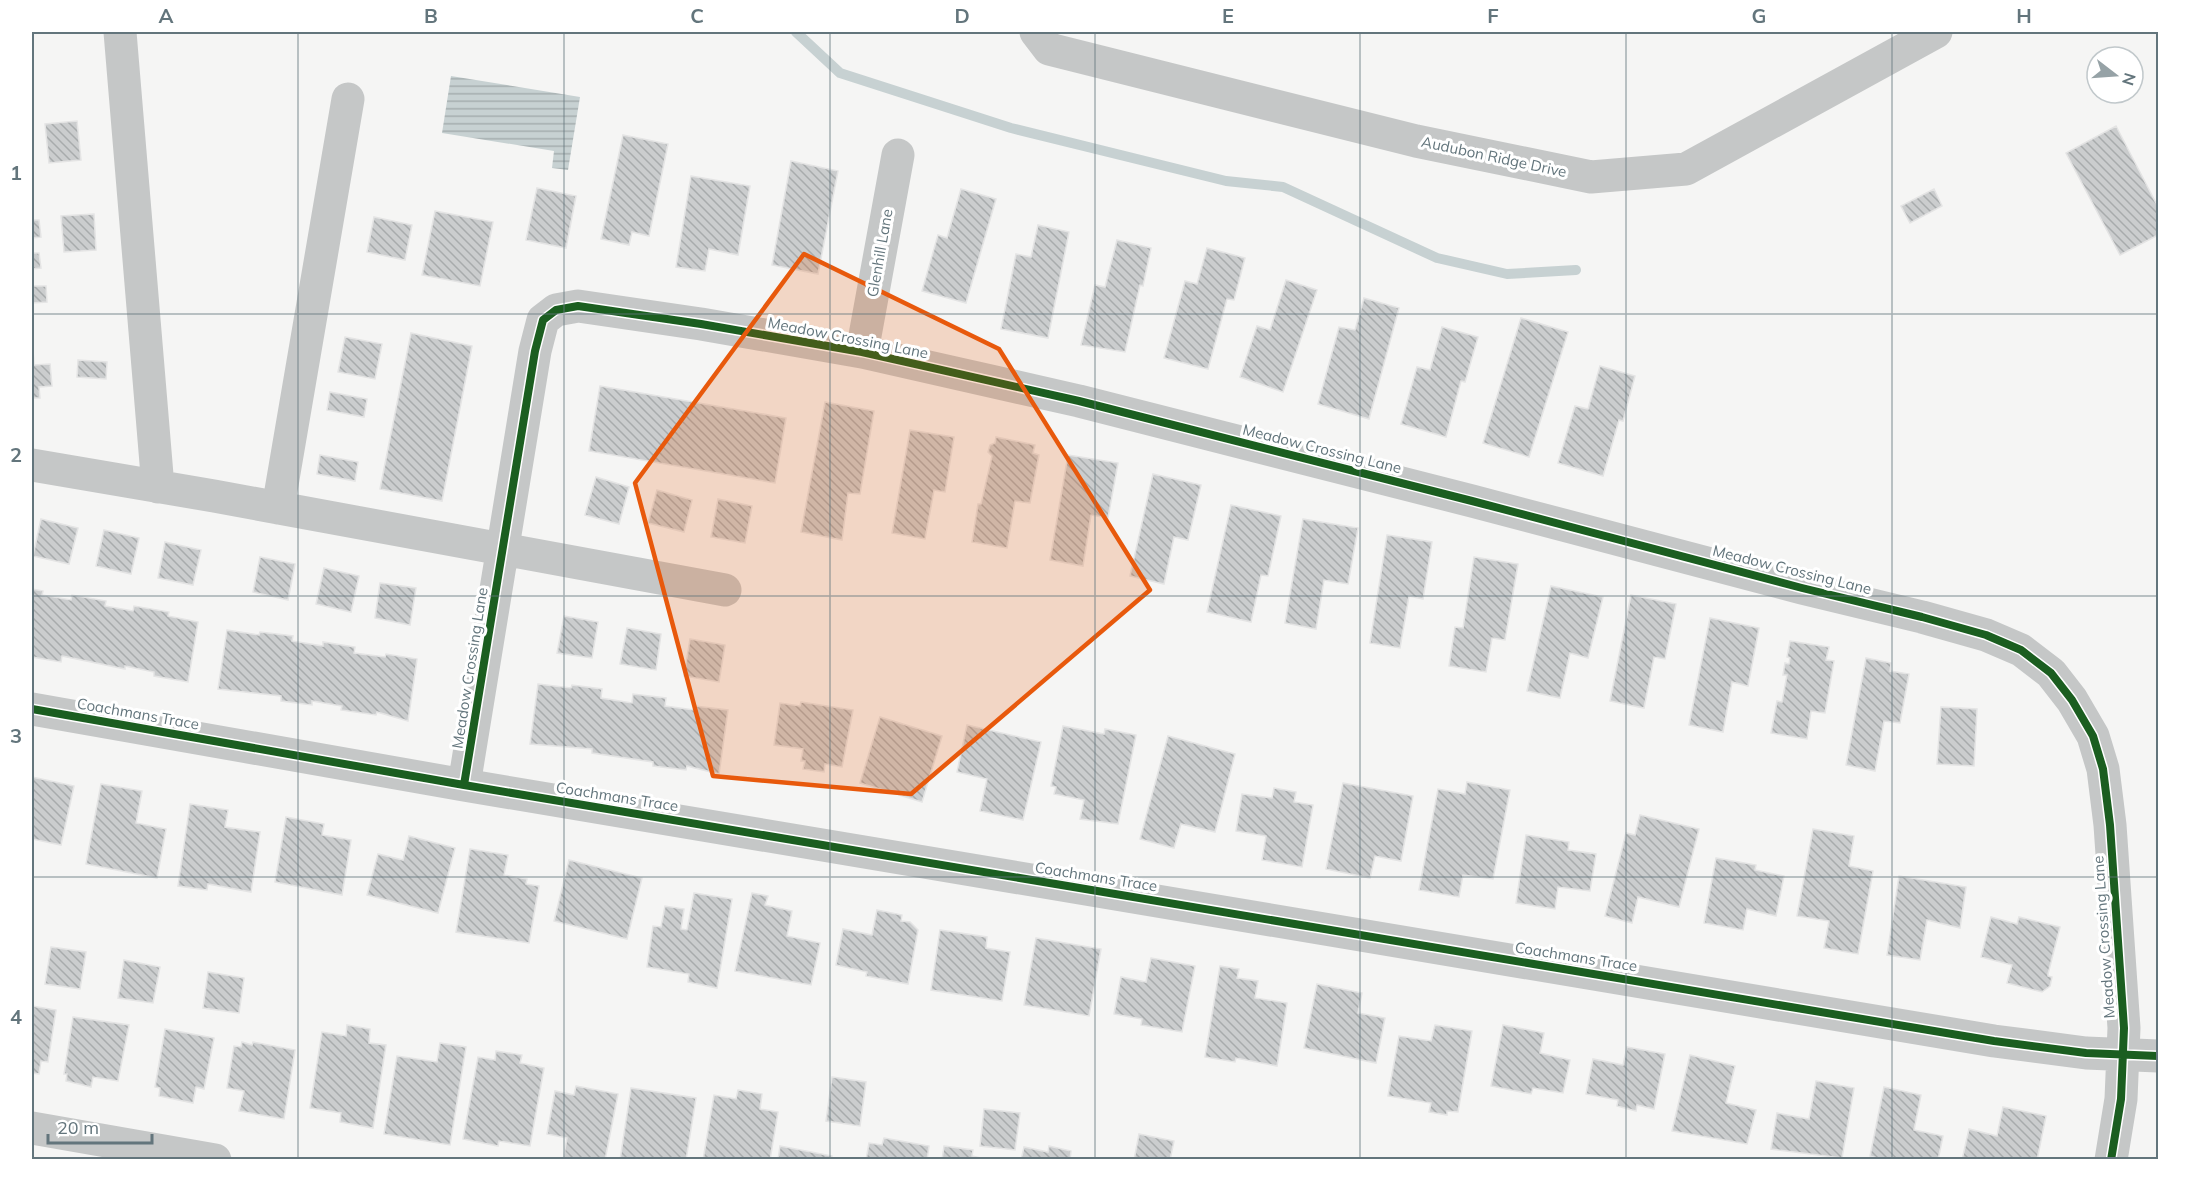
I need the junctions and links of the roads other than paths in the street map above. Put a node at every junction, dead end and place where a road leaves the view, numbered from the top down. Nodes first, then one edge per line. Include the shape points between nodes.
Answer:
1 (120, 32) edge
2 (1036, 32) edge
3 (1936, 32) edge
4 (348, 99) dead end
5 (898, 155) dead end
6 (862, 352) junction
7 (32, 465) edge
8 (158, 487) junction
9 (278, 508) junction
10 (503, 550) junction
11 (725, 590) dead end
12 (32, 709) edge
13 (464, 785) junction
14 (2124, 1054) junction
15 (2158, 1056) edge
16 (32, 1128) edge
17 (131, 1153) edge
18 (215, 1160) edge
19 (2111, 1160) edge

1 - 8 street
2 - 3 street, Audubon Ridge Drive via 1049,49 1416,141 1591,177 1686,169
4 - 9 street
5 - 6 street, Glenhill Lane
6 - 10 street, Meadow Crossing Lane via 578,306 556,310 543,320 535,351
6 - 14 street, Meadow Crossing Lane via 1079,401 1460,498 1922,617 1986,635 2021,650 2051,673 2072,700 2093,736 2103,769
7 - 8 street
8 - 9 street
9 - 10 street
10 - 11 street
10 - 13 street, Meadow Crossing Lane
12 - 13 street, Coachmans Trace
13 - 14 street, Coachmans Trace via 1994,1041
14 - 15 street, Coachmans Trace
14 - 19 street, Meadow Crossing Lane
16 - 17 street
17 - 18 street

